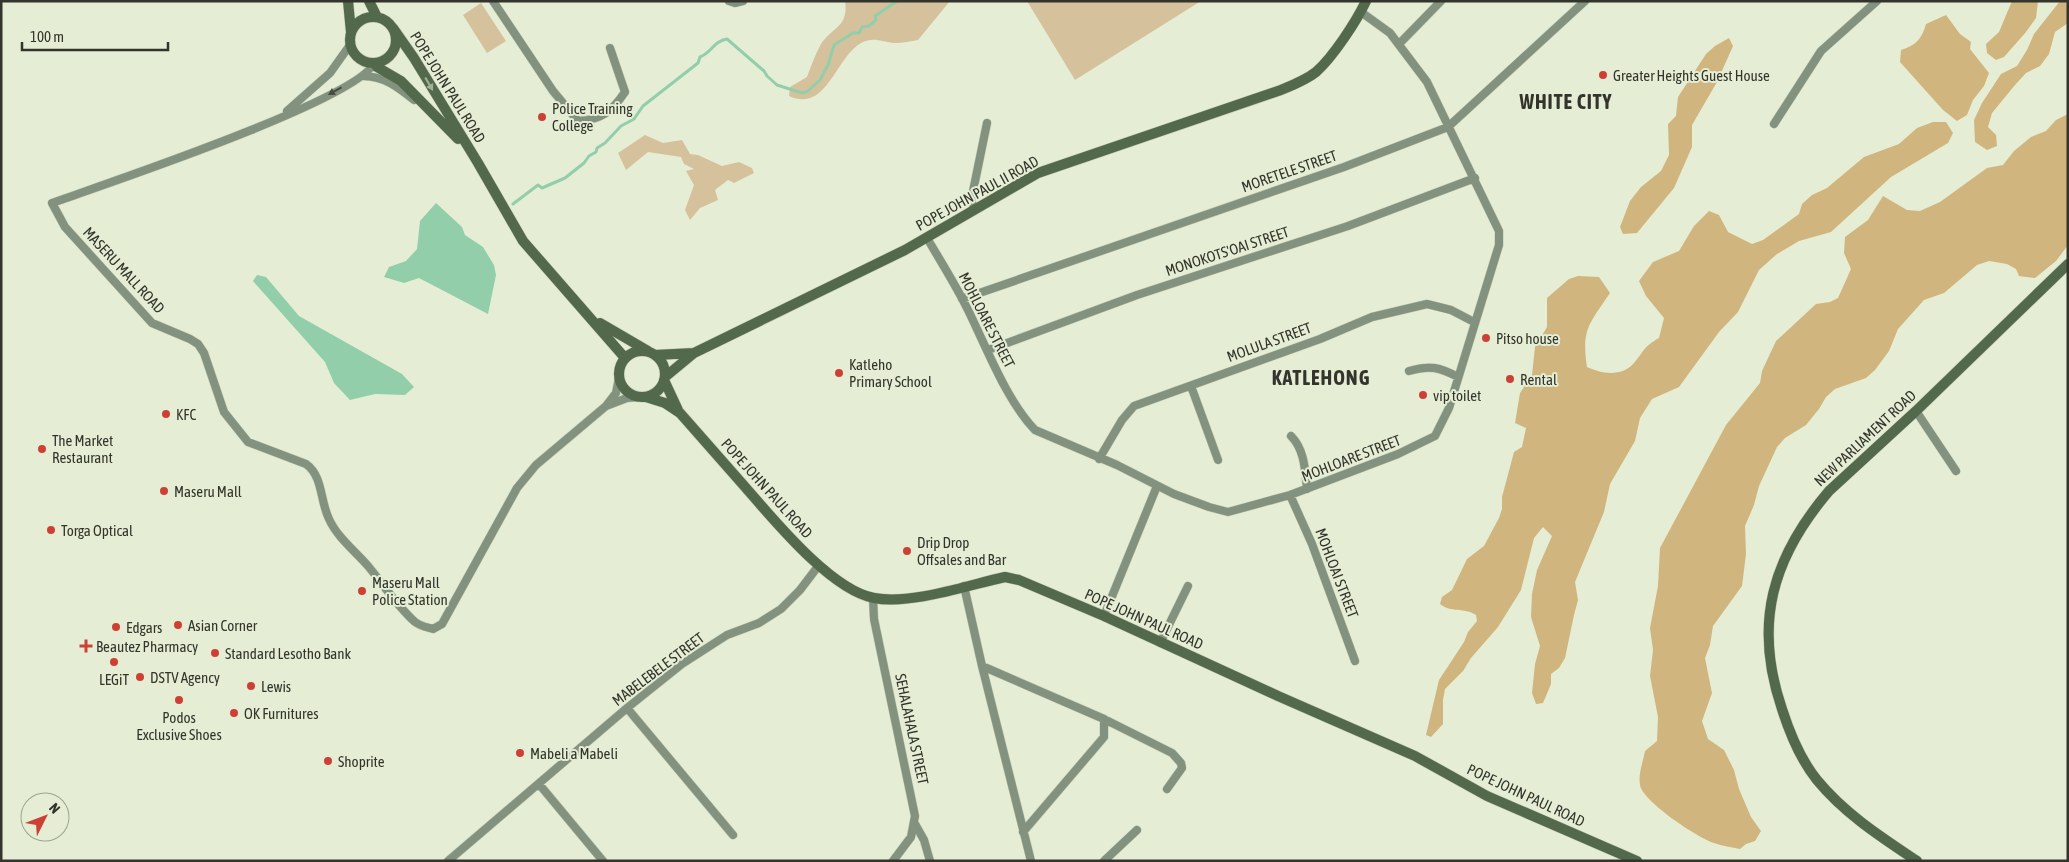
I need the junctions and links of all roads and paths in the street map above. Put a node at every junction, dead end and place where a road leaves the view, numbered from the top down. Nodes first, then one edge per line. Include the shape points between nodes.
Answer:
1 (348, 1) edge
2 (369, 1) edge
3 (493, 1) edge
4 (729, 1) edge
5 (743, 1) edge
6 (1366, 1) edge
7 (1441, 1) edge
8 (1585, 1) edge
9 (1877, 1) edge
10 (1360, 12) junction
11 (377, 17) junction
12 (393, 28) junction
13 (351, 32) junction
14 (1399, 44) junction
15 (350, 45) junction
16 (610, 48) dead end
17 (375, 63) junction
18 (362, 76) junction
19 (423, 103) junction
20 (271, 121) junction
21 (987, 123) dead end
22 (1774, 124) dead end
23 (1448, 127) junction
24 (478, 163) junction
25 (1475, 178) junction
26 (975, 209) junction
27 (927, 238) junction
28 (2068, 264) edge
29 (962, 298) junction
30 (589, 315) junction
31 (1474, 322) junction
32 (988, 350) junction
33 (653, 354) junction
34 (694, 354) junction
35 (625, 358) junction
36 (1409, 371) dead end
37 (1458, 377) junction
38 (619, 378) junction
39 (665, 379) junction
40 (1191, 386) junction
41 (642, 397) junction
42 (606, 406) junction
43 (1916, 411) junction
44 (680, 413) junction
45 (1291, 436) dead end
46 (1099, 459) junction
47 (1218, 460) dead end
48 (1956, 471) dead end
49 (1157, 486) junction
50 (1307, 489) junction
51 (1290, 495) junction
52 (819, 565) junction
53 (964, 586) junction
54 (1188, 586) dead end
55 (873, 598) junction
56 (1104, 616) junction
57 (1160, 642) junction
58 (1355, 661) dead end
59 (982, 666) junction
60 (627, 708) junction
61 (1104, 719) junction
62 (539, 784) junction
63 (1167, 789) dead end
64 (915, 824) junction
65 (1137, 830) dead end
66 (1023, 832) junction
67 (733, 835) dead end
68 (448, 861) edge
69 (603, 861) edge
70 (893, 861) edge
71 (930, 861) edge
72 (1031, 861) edge
73 (1104, 861) edge
74 (1637, 861) edge
75 (1918, 861) edge

1 - 13 main road
2 - 11 main road
3 - 16 street via 553,91 578,121 606,115 625,92
4 - 5 street
6 - 10 main road, POPE JOHN PAUL II ROAD
7 - 14 street
8 - 23 street, MORETELE STREET
9 - 22 street via 1820,51
10 - 14 street, MOHLOARE STREET via 1390,33
10 - 26 main road, POPE JOHN PAUL II ROAD via 1323,66 1302,81 1038,173
11 - 12 main road
11 - 13 main road via 363,18
12 - 17 main road via 396,37 394,50 388,58
12 -> 24 main road, POPE JOHN PAUL ROAD
13 - 15 main road
14 - 23 street, MOHLOARE STREET via 1427,82
15 - 17 main road via 359,58
15 - 20 street, MASERU MALL ROAD via 326,77
17 - 18 street, MASERU MALL ROAD
17 - 19 main road, POPE JOHN PAUL ROAD via 395,76
18 - 19 street via 383,78
18 -> 20 street, MASERU MALL ROAD
19 - 24 main road, POPE JOHN PAUL ROAD
20 - 42 street, MASERU MALL ROAD via 52,203 65,227 152,323 198,344 224,412 248,442 313,469 324,507 336,530 415,622 433,629 442,624 517,488 536,465
21 - 26 street via 971,201
23 - 25 street, MOHLOARE STREET
23 - 29 street, MORETELE STREET via 1344,167
24 - 30 main road, POPE JOHN PAUL ROAD via 523,242
25 - 31 street, MOHLOARE STREET via 1499,231 1498,245
25 - 32 street, MONOKOTS'OAI STREET via 1348,226 1137,295
26 - 27 main road, POPE JOHN PAUL II ROAD
27 - 29 street, MOHLOARE STREET
27 - 34 main road, POPE JOHN PAUL II ROAD
28 - 43 main road, NEW PARLIAMENT ROAD
29 - 32 street, MOHLOARE STREET
30 - 33 main road, POPE JOHN PAUL ROAD
30 - 35 main road, POPE JOHN PAUL ROAD
31 - 37 street, MOHLOARE STREET
31 - 40 street, MOLULA STREET via 1451,310 1427,304 1372,317
32 - 46 street, MOHLOARE STREET via 1012,398 1035,430
33 - 34 main road
33 - 35 main road via 637,352
33 - 39 main road via 663,365
34 - 39 main road
35 - 38 main road
36 - 37 street via 1428,366
37 - 50 street, MOHLOARE STREET via 1435,436
38 - 41 main road via 626,391
38 - 42 street, MASERU MALL ROAD via 616,393
39 - 41 main road via 660,389
39 - 44 main road, POPE JOHN PAUL ROAD
40 - 46 street, MOLULA STREET via 1134,406
40 - 47 street
41 - 42 street, MASERU MALL ROAD via 627,398
41 - 44 main road, POPE JOHN PAUL ROAD via 665,403
43 - 48 street
43 - 75 main road, NEW PARLIAMENT ROAD via 1829,491 1813,511 1781,566 1767,633 1776,692 1792,738 1807,767 1831,796 1865,827
44 - 52 main road, POPE JOHN PAUL ROAD
45 - 50 street via 1298,443
46 - 49 street, MOHLOARE STREET
49 - 51 street, MOHLOARE STREET via 1228,512
49 - 56 street
50 - 51 street, MOHLOARE STREET
51 - 58 street, MOHLOAI STREET via 1312,544
52 - 55 main road, POPE JOHN PAUL ROAD via 841,582
52 - 60 street, MABELEBELE STREET via 781,609 759,624 727,635 703,650
53 - 55 main road, POPE JOHN PAUL ROAD via 913,598
53 - 56 main road, POPE JOHN PAUL ROAD via 1006,577
53 - 59 street
54 - 57 street
55 - 64 street, SEHALAHALA STREET via 874,619 913,799
56 - 57 main road, POPE JOHN PAUL ROAD
57 - 74 main road, POPE JOHN PAUL ROAD via 1415,756 1487,796
59 - 61 street
59 - 66 street
60 - 62 street, MABELEBELE STREET
60 - 67 street
61 - 63 street via 1177,758 1182,768
61 - 66 street via 1104,737
62 - 68 street, MABELEBELE STREET
62 - 69 street
64 - 70 street, SEHALAHALA STREET via 906,845
64 - 71 street
65 - 73 street
66 - 72 street

